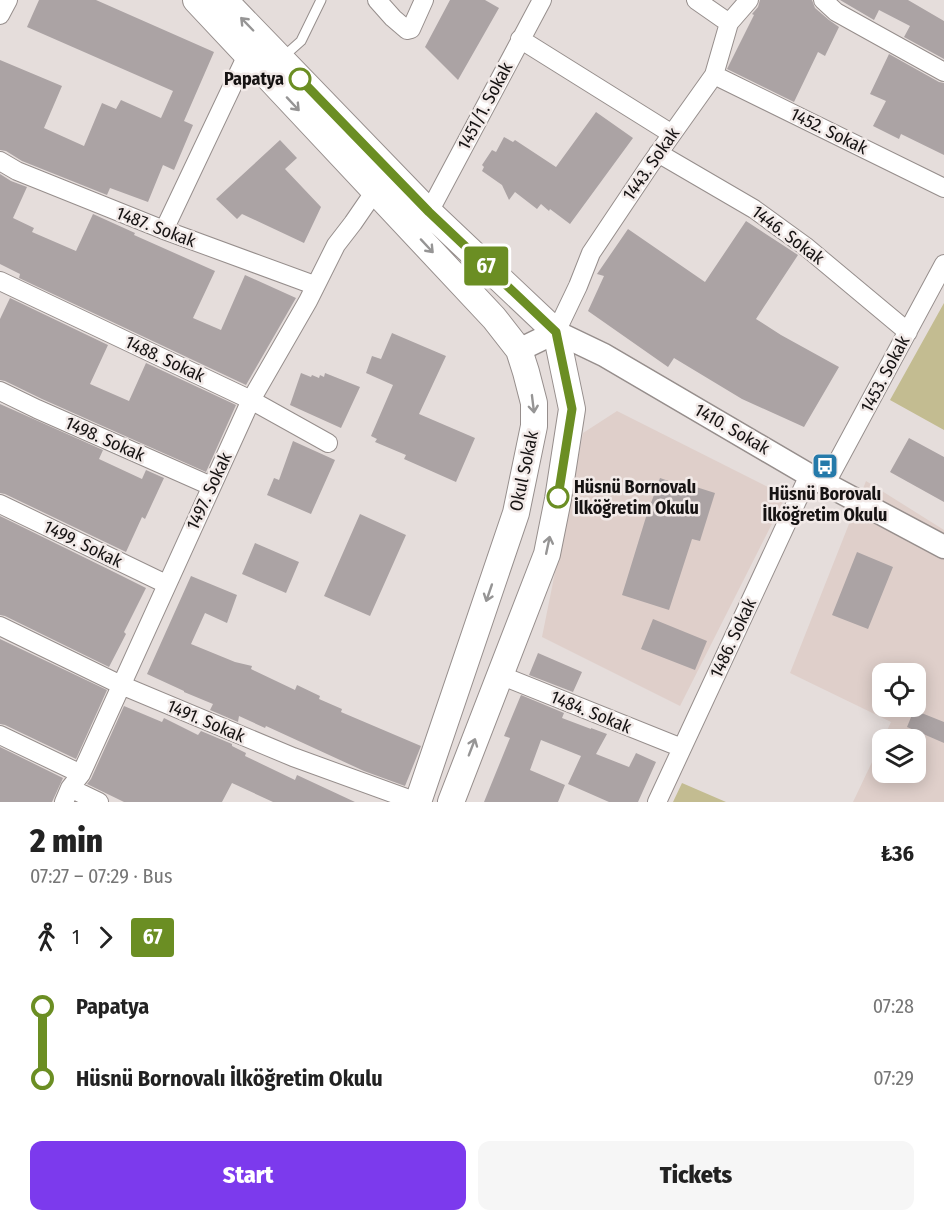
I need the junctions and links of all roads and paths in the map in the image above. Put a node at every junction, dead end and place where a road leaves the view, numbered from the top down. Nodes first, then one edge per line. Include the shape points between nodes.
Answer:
1 (8, 0) edge
2 (196, 0) edge
3 (224, 0) edge
4 (321, 0) edge
5 (376, 0) edge
6 (424, 0) edge
7 (542, 0) edge
8 (696, 0) edge
9 (749, 0) edge
10 (823, 0) edge
11 (0, 15) edge
12 (729, 23) junction
13 (520, 39) junction
14 (247, 55) junction
15 (281, 59) junction
16 (944, 72) edge
17 (714, 75) junction
18 (672, 134) junction
19 (658, 153) junction
20 (0, 161) edge
21 (944, 188) edge
22 (375, 191) junction
23 (429, 212) junction
24 (164, 231) junction
25 (944, 264) edge
26 (0, 281) edge
27 (314, 285) junction
28 (556, 332) junction
29 (908, 332) junction
30 (519, 350) junction
31 (0, 391) edge
32 (251, 400) junction
33 (328, 443) dead end
34 (818, 479) junction
35 (211, 486) junction
36 (0, 504) edge
37 (944, 547) edge
38 (166, 584) junction
39 (0, 626) edge
40 (500, 675) junction
41 (121, 685) junction
42 (0, 735) edge
43 (682, 748) junction
44 (72, 788) edge
45 (372, 795) edge
46 (99, 802) edge
47 (417, 802) edge
48 (451, 802) edge
49 (657, 802) edge

1 - 11 street
2 - 14 main road, Okul Sokak
15 -> 3 main road
4 - 15 lane via 301,41
5 - 6 street via 407,30
7 - 13 street, 1451/1. Sokak
8 - 12 street
9 - 12 street, 1443. Sokak
10 - 16 street via 836,12
12 - 17 street, 1443. Sokak
13 - 18 street
13 - 23 street, 1451/1. Sokak
14 -> 22 main road, Okul Sokak
14 - 24 street
15 - 23 main road
17 - 18 street, 1443. Sokak
17 - 21 street, 1452. Sokak
18 - 19 street, 1443. Sokak
19 - 28 street, 1443. Sokak via 591,253
19 - 29 street, 1446. Sokak via 754,209
20 - 24 street, 1487. Sokak
22 - 27 street, 1497. Sokak
22 -> 30 main road, Okul Sokak
23 - 28 main road
24 - 27 street, 1487. Sokak
25 - 29 street, 1453. Sokak
26 - 32 street, 1488. Sokak
27 - 32 street, 1497. Sokak
28 - 30 street
28 - 34 street, 1410. Sokak via 604,355
40 -> 28 main road, Okul Sokak via 547,554 558,499 572,409
29 - 34 street, 1453. Sokak
30 -> 47 main road, Okul Sokak via 534,403 534,426 516,513
31 - 35 street, 1498. Sokak
32 - 33 street, 1488. Sokak
32 - 35 street, 1497. Sokak
34 - 37 street, 1410. Sokak
34 - 43 street, 1486. Sokak
35 - 38 street, 1497. Sokak
36 - 38 street, 1499. Sokak
38 - 41 street, 1497. Sokak
39 - 41 street, 1491. Sokak
40 - 43 street, 1484. Sokak
48 -> 40 main road, Okul Sokak
41 - 44 street, 1497. Sokak
41 - 45 street, 1491. Sokak via 293,757
42 - 44 street
43 - 49 street, 1486. Sokak
44 - 46 street
45 - 47 street, 1491. Sokak

